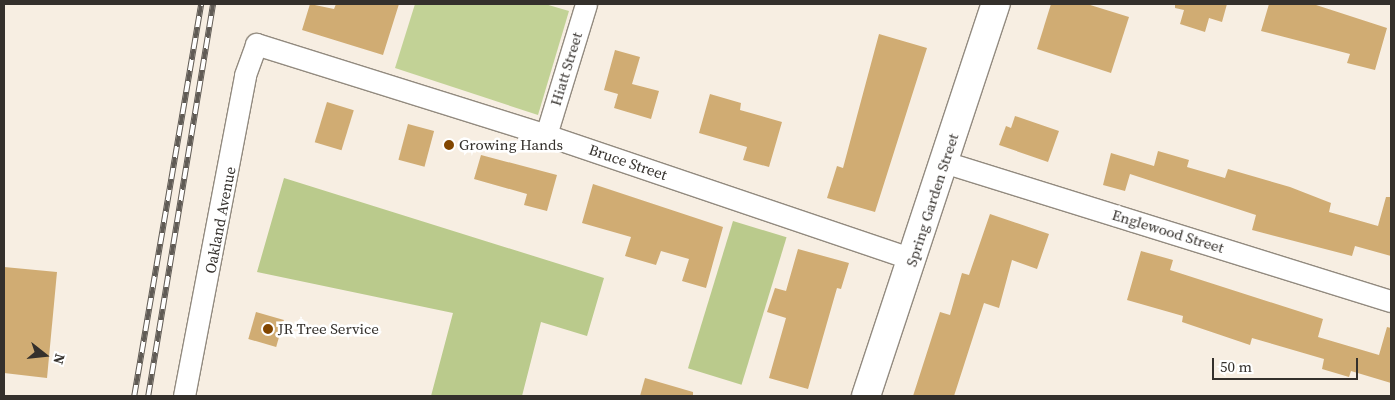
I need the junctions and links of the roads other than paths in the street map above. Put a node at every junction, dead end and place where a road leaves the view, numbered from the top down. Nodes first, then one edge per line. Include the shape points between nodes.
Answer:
1 (586, 4) edge
2 (996, 4) edge
3 (256, 44) joint
4 (546, 135) junction
5 (944, 162) junction
6 (913, 258) junction
7 (1391, 301) edge
8 (184, 396) edge
9 (866, 396) edge

1 - 4 street, Hiatt Street
2 - 5 main road, Spring Garden Street
3 - 4 street, Bruce Street
3 - 8 street, Oakland Avenue via 245,75
4 - 6 street, Bruce Street
5 - 6 main road, Spring Garden Street
5 - 7 street, Englewood Street
6 - 9 main road, Spring Garden Street

